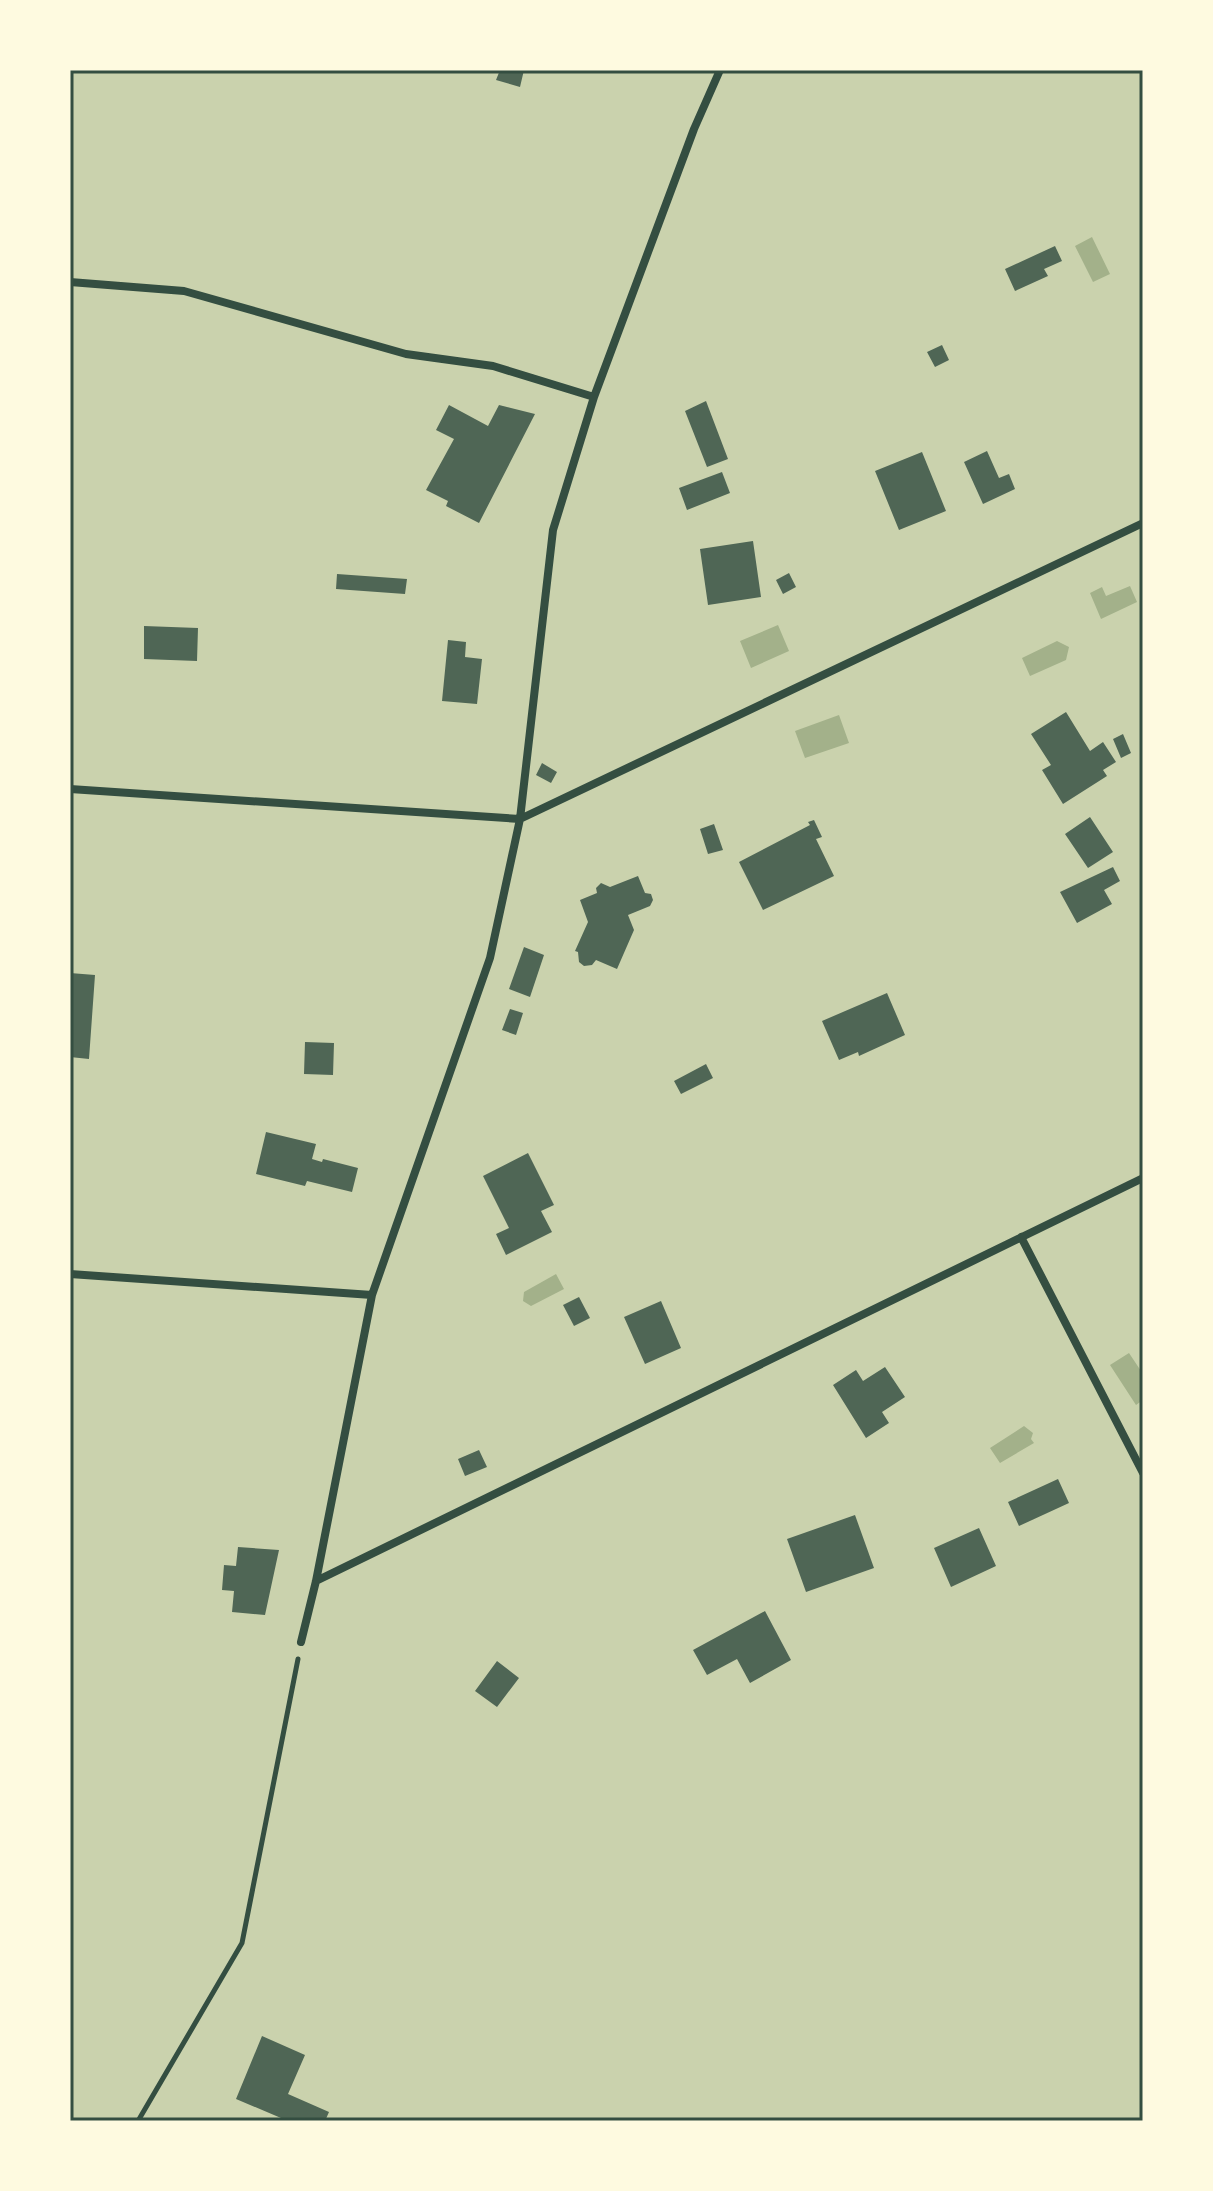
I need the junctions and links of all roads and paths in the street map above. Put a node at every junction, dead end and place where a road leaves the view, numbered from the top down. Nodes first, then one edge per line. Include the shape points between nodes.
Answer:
1 (720, 70) edge
2 (70, 282) edge
3 (594, 397) junction
4 (1143, 523) edge
5 (70, 789) edge
6 (520, 819) junction
7 (1143, 1178) edge
8 (1021, 1237) junction
9 (70, 1274) edge
10 (372, 1295) junction
11 (1143, 1473) edge
12 (316, 1581) junction
13 (301, 1642) joint
14 (138, 2121) edge

1 - 3 street
2 - 3 street via 184,291 406,354 493,366
3 - 6 street via 553,530
4 - 6 street
5 - 6 street
6 - 10 street via 490,958
7 - 8 street
8 - 11 street
8 - 12 street
9 - 10 street
10 - 12 street
12 - 13 street
13 - 14 path via 242,1943

